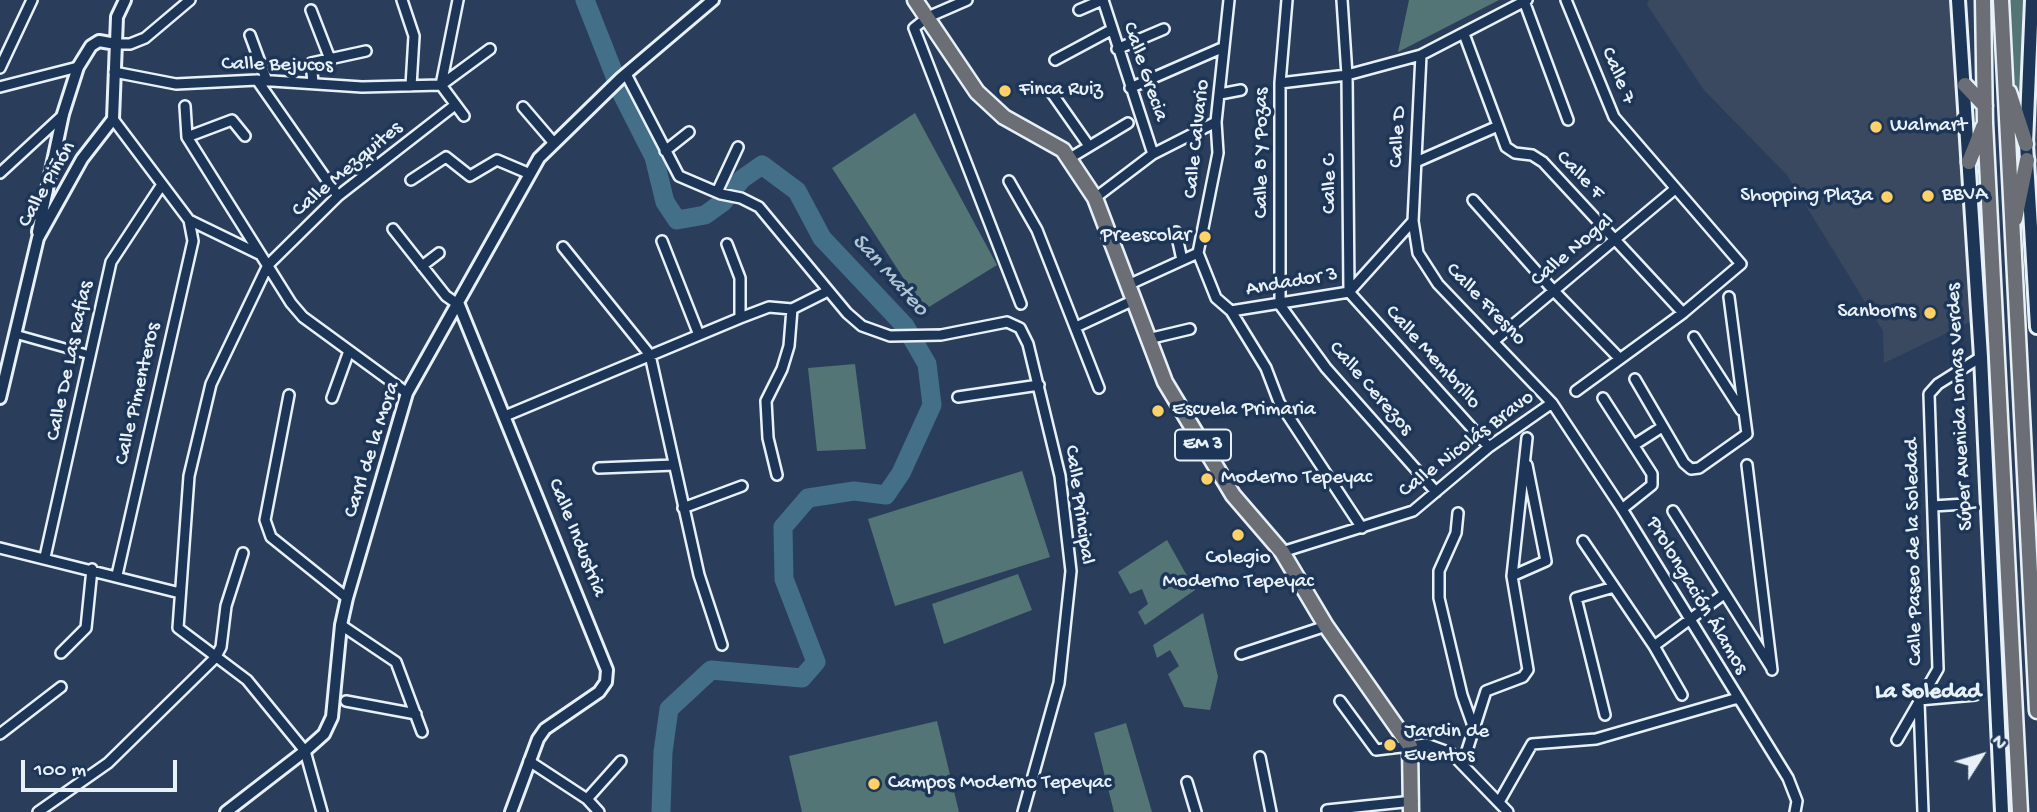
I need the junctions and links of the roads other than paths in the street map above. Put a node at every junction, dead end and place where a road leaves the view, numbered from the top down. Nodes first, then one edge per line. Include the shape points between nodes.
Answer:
1 (32, 0) edge
2 (125, 0) edge
3 (190, 0) edge
4 (402, 0) edge
5 (458, 0) edge
6 (713, 0) edge
7 (915, 0) edge
8 (967, 0) edge
9 (1102, 0) edge
10 (1229, 0) edge
11 (1287, 0) edge
12 (1342, 0) edge
13 (1566, 0) edge
14 (1958, 0) edge
15 (1983, 0) edge
16 (2001, 0) edge
17 (1526, 1) edge
18 (2034, 7) edge
19 (311, 10) dead end
20 (1079, 10) dead end
21 (928, 17) junction
22 (1164, 29) dead end
23 (1111, 30) junction
24 (1464, 34) junction
25 (250, 35) dead end
26 (116, 44) junction
27 (1224, 47) junction
28 (490, 49) dead end
29 (1117, 50) junction
30 (366, 51) dead end
31 (1421, 55) junction
32 (330, 59) junction
33 (1055, 60) dead end
34 (78, 67) junction
35 (0, 68) edge
36 (114, 72) junction
37 (2003, 74) junction
38 (1348, 75) junction
39 (623, 76) junction
40 (257, 80) junction
41 (267, 81) junction
42 (313, 82) junction
43 (1280, 83) junction
44 (441, 85) junction
45 (1965, 85) junction
46 (411, 86) junction
47 (0, 87) edge
48 (1130, 88) junction
49 (1049, 89) dead end
50 (1241, 90) dead end
51 (1220, 94) junction
52 (455, 105) junction
53 (185, 106) dead end
54 (1984, 106) junction
55 (523, 107) dead end
56 (63, 114) junction
57 (464, 116) dead end
58 (113, 119) junction
59 (1568, 120) dead end
60 (1216, 122) junction
61 (1128, 123) dead end
62 (1985, 123) junction
63 (1498, 127) junction
64 (689, 132) dead end
65 (245, 136) dead end
66 (187, 137) junction
67 (553, 142) junction
68 (2026, 144) junction
69 (1089, 146) junction
70 (738, 147) dead end
71 (665, 151) junction
72 (1153, 154) junction
73 (1074, 156) junction
74 (2027, 160) junction
75 (1416, 162) junction
76 (1969, 162) junction
77 (0, 173) edge
78 (530, 174) junction
79 (411, 180) dead end
80 (1009, 181) dead end
81 (161, 186) junction
82 (1675, 190) junction
83 (719, 193) junction
84 (338, 197) junction
85 (1096, 198) junction
86 (1474, 200) dead end
87 (189, 220) junction
88 (1413, 221) junction
89 (393, 229) dead end
90 (1176, 232) dead end
91 (38, 238) junction
92 (1615, 239) junction
93 (662, 241) dead end
94 (2011, 241) junction
95 (727, 244) dead end
96 (563, 247) dead end
97 (439, 253) dead end
98 (1198, 253) junction
99 (260, 254) junction
100 (1182, 260) junction
101 (268, 265) junction
102 (422, 266) junction
103 (1553, 290) junction
104 (828, 291) junction
105 (1349, 292) junction
106 (1131, 293) junction
107 (1729, 296) dead end
108 (1021, 304) dead end
109 (1280, 305) junction
110 (459, 306) junction
111 (792, 309) junction
112 (1231, 312) junction
113 (1683, 313) junction
114 (740, 318) junction
115 (1076, 327) junction
116 (2037, 327) edge
117 (1190, 329) dead end
118 (15, 334) junction
119 (699, 335) junction
120 (1694, 337) dead end
121 (1148, 339) junction
122 (1495, 340) junction
123 (349, 351) junction
124 (90, 355) junction
125 (650, 355) junction
126 (1981, 357) junction
127 (1620, 359) junction
128 (1635, 379) dead end
129 (1039, 385) junction
130 (1099, 388) dead end
131 (1576, 391) dead end
132 (407, 393) junction
133 (289, 396) dead end
134 (958, 397) dead end
135 (0, 398) edge
136 (332, 398) dead end
137 (1603, 398) dead end
138 (1552, 403) junction
139 (1744, 415) junction
140 (505, 416) junction
141 (1662, 427) junction
142 (1527, 438) dead end
143 (1634, 445) junction
144 (1489, 447) junction
145 (1525, 457) junction
146 (674, 465) junction
147 (1747, 465) dead end
148 (599, 468) dead end
149 (777, 475) dead end
150 (742, 485) dead end
151 (1436, 492) junction
152 (1965, 504) dead end
153 (1933, 506) junction
154 (683, 508) junction
155 (1622, 509) junction
156 (1673, 511) dead end
157 (1458, 513) dead end
158 (1362, 527) junction
159 (1583, 541) dead end
160 (0, 548) edge
161 (1282, 552) junction
162 (243, 553) dead end
163 (45, 558) junction
164 (92, 569) junction
165 (117, 575) junction
166 (1512, 576) junction
167 (1614, 587) junction
168 (180, 593) junction
169 (1724, 593) junction
170 (347, 598) junction
171 (1689, 621) junction
172 (341, 625) junction
173 (1326, 626) junction
174 (722, 645) dead end
175 (1654, 646) junction
176 (61, 653) dead end
177 (1241, 654) dead end
178 (215, 658) junction
179 (61, 687) dead end
180 (1682, 695) dead end
181 (1975, 695) dead end
182 (1738, 698) junction
183 (1919, 700) junction
184 (346, 701) dead end
185 (1340, 701) dead end
186 (2037, 711) edge
187 (416, 714) junction
188 (1605, 715) dead end
189 (1473, 726) junction
190 (422, 732) dead end
191 (0, 734) edge
192 (1897, 740) dead end
193 (1410, 746) junction
194 (306, 751) junction
195 (1260, 757) dead end
196 (529, 761) junction
197 (621, 761) dead end
198 (1463, 763) junction
199 (1187, 782) dead end
200 (587, 799) junction
201 (1499, 802) junction
202 (1412, 807) edge
203 (1327, 810) dead end
204 (38, 812) edge
205 (226, 812) edge
206 (322, 812) edge
207 (511, 812) edge
208 (599, 812) edge
209 (1023, 812) edge
210 (1196, 812) edge
211 (1271, 812) edge
212 (1508, 812) edge
213 (1795, 812) edge
214 (1923, 812) edge
215 (2002, 812) edge
216 (2020, 812) edge

1 - 35 street
2 - 26 street via 117,17
3 - 26 street via 145,38
4 - 46 street via 414,36
5 - 44 street
6 - 39 street, Carrl de la Mora
7 - 21 main road, EM 3
8 - 21 street
9 - 20 street
9 - 23 street, Calle Grecia
10 - 27 street, Calle Calvario
11 - 43 street, Calle 8 Y Pozas
12 - 38 street, Calle C
13 - 82 street, Calle 7 via 1615,117
14 - 45 main road, Súper Avenida Lomas Verdes
15 - 54 main road, Súper Avenida Lomas Verdes
16 - 37 main road
17 - 24 street
17 - 59 street
18 - 68 main road
19 - 32 street
21 - 73 main road, EM 3 via 991,107
21 - 108 street via 914,28
22 - 29 street
23 - 29 street, Calle Grecia
23 - 33 street
24 - 31 street
24 - 63 street, Calle F
25 - 41 street
26 - 34 street via 99,41
26 - 36 street
27 - 48 street
27 - 51 street, Calle Calvario
28 - 44 street
29 - 48 street, Calle Grecia
30 - 32 street
31 - 38 street
31 - 75 street, Calle D
32 - 42 street via 311,63
34 - 47 street
34 - 56 street
36 - 40 street, Calle Bejucos via 176,84
36 - 58 street
37 - 68 main road
37 - 94 main road
38 - 43 street
38 - 105 street, Calle C
39 - 67 street, Carrl de la Mora
39 - 71 street
40 - 41 street, Calle Bejucos
40 - 84 street
41 - 42 street, Calle Bejucos
42 - 46 street, Calle Bejucos
43 - 109 street, Calle 8 Y Pozas
44 - 46 street, Calle Bejucos
44 - 52 street
45 - 54 main road
45 - 76 main road, Súper Avenida Lomas Verdes
48 - 72 street, Calle Grecia
49 - 69 street
50 - 51 street
51 - 60 street, Calle Calvario
52 - 57 street
52 - 84 street, Calle Mezquites
53 - 66 street
54 - 62 main road, Súper Avenida Lomas Verdes
55 - 67 street
56 - 77 street
56 - 91 street
58 - 81 street
58 - 91 street, Calle Piñón via 82,159
60 - 72 street
60 - 98 street, Calle Calvario via 1218,153
61 - 69 street
62 - 76 main road
62 - 216 main road, Súper Avenida Lomas Verdes
63 - 75 street
63 - 92 street, Calle F via 1506,146 1543,162
64 - 71 street
65 - 66 street via 232,120
66 - 99 street
67 - 78 street, Carrl de la Mora
68 - 74 main road
69 - 73 street
70 - 83 street
71 - 83 street via 679,176
72 - 85 street
73 - 85 main road, EM 3
74 - 94 main road
74 - 116 main road
75 - 88 street, Calle D
76 - 126 main road, Súper Avenida Lomas Verdes
78 - 79 street via 497,160 470,176 446,157
78 - 110 street, Carrl de la Mora
80 - 115 street via 1037,230
81 - 87 street
81 - 124 street, Calle De Las Rafias via 111,262
82 - 92 street, Calle Nogal
82 - 113 street, Calle 7 via 1746,265
83 - 104 street via 759,207
84 - 101 street, Calle Mezquites
85 - 106 main road, EM 3
86 - 103 street
87 - 99 street
87 - 165 street, Calle Pimenteros via 193,242
88 - 105 street, Andador 3
88 - 122 street, Calle Fresno via 1418,253 1426,268
89 - 102 street
90 - 100 street
91 - 118 street, Calle Piñón
92 - 103 street, Calle Nogal
92 - 113 street, Calle F
93 - 119 street
94 - 186 main road
95 - 114 street via 740,278
96 - 125 street
97 - 102 street
98 - 100 street
98 - 112 street via 1216,298
99 - 101 street
100 - 106 street
101 - 123 street via 303,317
101 - 168 street via 211,384 190,475
102 - 110 street
103 - 122 street, Calle Nogal
103 - 127 street
104 - 111 street
104 - 129 street, Calle Principal via 862,326 890,336 941,335 1007,322 1020,328
105 - 109 street, Andador 3
105 - 144 street, Calle Membrillo
106 - 115 street
106 - 121 main road, EM 3
107 - 139 street
109 - 112 street, Andador 3
109 - 151 street, Calle Cerezos via 1326,368
110 - 132 street, Carrl de la Mora
110 - 140 street, Calle Industria
111 - 114 street via 769,307
111 - 149 street via 789,346 765,401
112 - 158 street via 1266,368 1279,402
113 - 127 street
114 - 119 street
115 - 130 street
117 - 121 street
118 - 124 street
118 - 135 street, Calle Piñón
119 - 125 street
120 - 139 street
121 - 161 main road, EM 3 via 1165,382 1233,495
122 - 138 street, Calle Fresno
123 - 132 street
123 - 136 street
124 - 163 street, Calle De Las Rafias
125 - 140 street
125 - 146 street
126 - 153 street, Calle Paseo de la Soledad via 1929,394
126 - 215 main road, Súper Avenida Lomas Verdes
127 - 131 street
128 - 141 street
129 - 134 street
129 - 209 street, Calle Principal via 1060,476 1071,571 1059,682
132 - 170 street, Carrl de la Mora
133 - 170 street via 265,520 271,537
137 - 143 street
138 - 144 street, Calle Nicolás Bravo
138 - 155 street, Prolongación Álamos
139 - 141 street via 1747,434 1699,468 1691,469 1685,463
140 - 196 street, Calle Industria via 607,670 606,682 598,692 545,729
141 - 143 street
142 - 145 street
143 - 155 street via 1652,474 1652,485
144 - 151 street, Calle Nicolás Bravo
145 - 166 street
145 - 166 street via 1546,561
146 - 148 street
146 - 154 street
147 - 169 street via 1772,670
150 - 154 street
151 - 158 street, Calle Nicolás Bravo via 1413,511
152 - 153 street
153 - 183 street, Calle Paseo de la Soledad via 1938,669
154 - 174 street
155 - 171 street, Prolongación Álamos
156 - 169 street
157 - 189 street via 1456,533 1439,571 1439,597
158 - 161 street, Calle Nicolás Bravo
159 - 167 street
160 - 163 street
161 - 173 main road, EM 3
162 - 178 street
163 - 164 street
164 - 165 street
164 - 176 street via 86,628
165 - 168 street
166 - 189 street via 1528,670 1523,677 1486,691
167 - 175 street
167 - 188 street via 1576,598
168 - 178 street via 178,628
169 - 171 street
170 - 172 street, Carrl de la Mora
171 - 175 street
171 - 182 street, Prolongación Álamos
172 - 187 street via 396,662
172 - 194 street, Carrl de la Mora via 332,717 324,734
173 - 177 street
173 - 193 main road, EM 3
175 - 180 street
178 - 194 street via 247,680
178 - 204 street via 108,763
179 - 191 street
181 - 183 street
182 - 201 street via 1596,738 1532,744
182 - 213 street, Prolongación Álamos via 1788,778 1797,801
183 - 192 street, Calle Paseo de la Soledad
183 - 214 street
184 - 187 street
185 - 193 street via 1376,750
187 - 190 street
189 - 198 street
193 - 198 street via 1440,747
193 - 202 main road
194 - 205 street, Carrl de la Mora
194 - 206 street
195 - 211 street
196 - 200 street
196 - 207 street, Calle Industria
197 - 200 street
198 - 201 street
199 - 210 street
200 - 208 street
201 - 212 street
202 - 203 street

